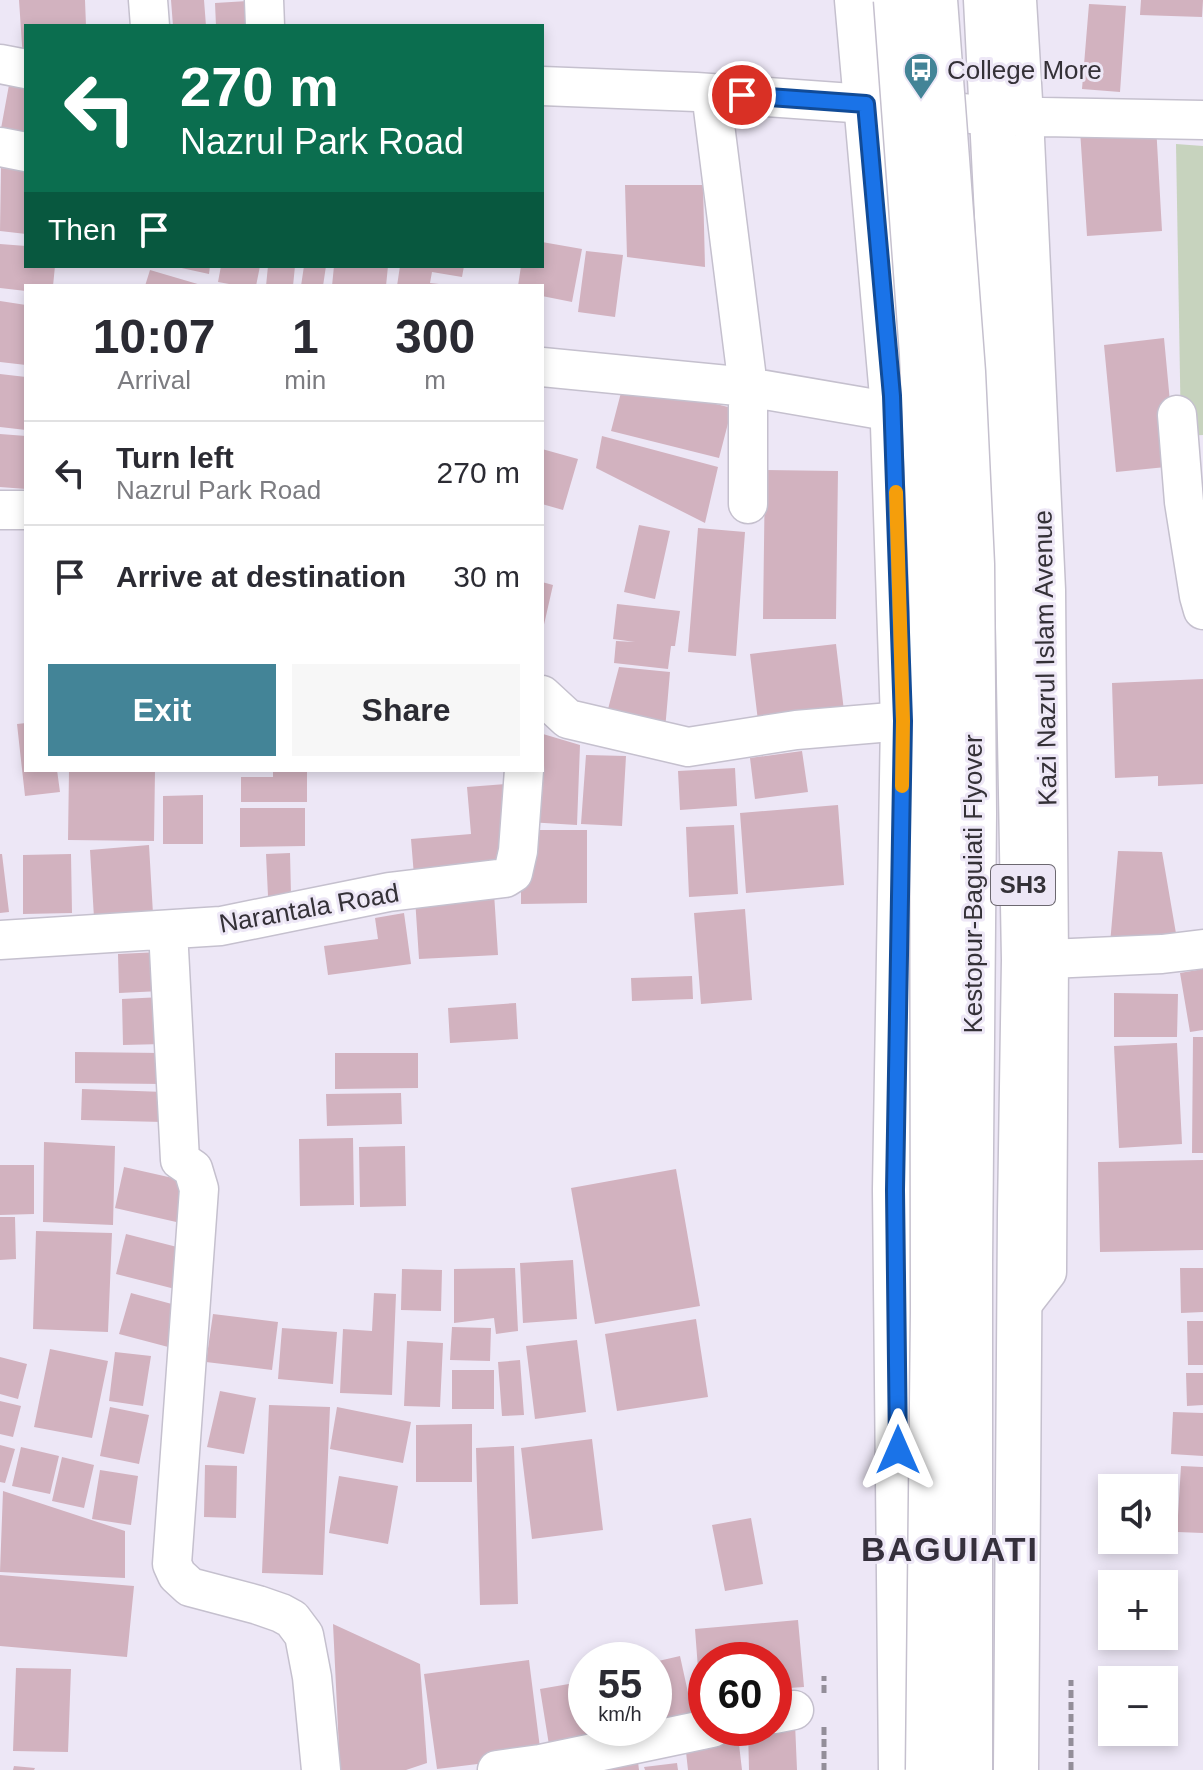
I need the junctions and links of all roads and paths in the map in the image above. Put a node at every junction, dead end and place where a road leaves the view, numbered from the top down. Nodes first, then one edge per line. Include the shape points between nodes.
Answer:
1 (148, 0) edge
2 (264, 0) edge
3 (857, 0) edge
4 (896, 0) edge
5 (935, 0) edge
6 (986, 0) edge
7 (1017, 0) edge
8 (150, 24) edge
9 (265, 24) edge
10 (0, 64) edge
11 (24, 69) edge
12 (544, 86) edge
13 (711, 93) junction
14 (866, 104) junction
15 (1008, 116) junction
16 (1203, 120) edge
17 (0, 147) edge
18 (24, 152) edge
19 (1014, 237) junction
20 (878, 245) junction
21 (544, 367) edge
22 (748, 387) junction
23 (893, 412) junction
24 (1177, 415) dead end
25 (748, 504) dead end
26 (0, 510) edge
27 (24, 510) edge
28 (1203, 610) edge
29 (544, 697) edge
30 (903, 721) junction
31 (524, 772) edge
32 (168, 930) junction
33 (0, 940) edge
34 (1203, 949) edge
35 (1049, 959) junction
36 (1020, 1307) junction
37 (1071, 1680) dead end
38 (688, 1733) edge
39 (824, 1754) dead end
40 (321, 1770) edge
41 (497, 1770) edge
42 (824, 1770) edge
43 (901, 1770) edge
44 (928, 1770) edge
45 (970, 1770) edge
46 (1016, 1770) edge
47 (1071, 1770) edge

1 - 8 street
2 - 9 street
3 - 14 main road
4 - 44 main road, Kestopur-Baguiati Flyover, bridge via 922,354 932,612
5 - 45 main road, Kestopur-Baguiati Flyover, bridge via 972,564
6 - 15 main road, Kazi Nazrul Islam Avenue / SH3
7 - 15 street, Kazi Nazrul Islam Avenue
10 - 11 street
12 - 13 street
13 - 14 street
13 - 22 street
14 - 15 street
14 - 20 main road
15 - 16 street
15 - 19 main road, Kazi Nazrul Islam Avenue / SH3
17 - 18 street
19 - 20 main road
19 - 35 street, Kazi Nazrul Islam Avenue via 1046,590
19 - 36 main road, Kazi Nazrul Islam Avenue / SH3 via 1024,960
20 - 23 main road
21 - 22 street
22 - 23 street
22 - 25 street
23 - 30 main road
24 - 28 street via 1184,502
26 - 27 street
29 - 30 street via 568,719 688,747
30 - 43 main road via 895,1190
31 - 32 street, Narantala Road via 518,851 513,873 505,878 389,892 221,926
32 - 33 street, Narantala Road
32 - 40 street via 180,1160 193,1169 199,1189 172,1564 190,1587 281,1613 304,1635
34 - 35 street
35 - 36 street, Kazi Nazrul Islam Avenue via 1047,1272
36 - 46 main road, Kazi Nazrul Islam Avenue / SH3
37 - 47 path
38 - 41 street
39 - 42 path

